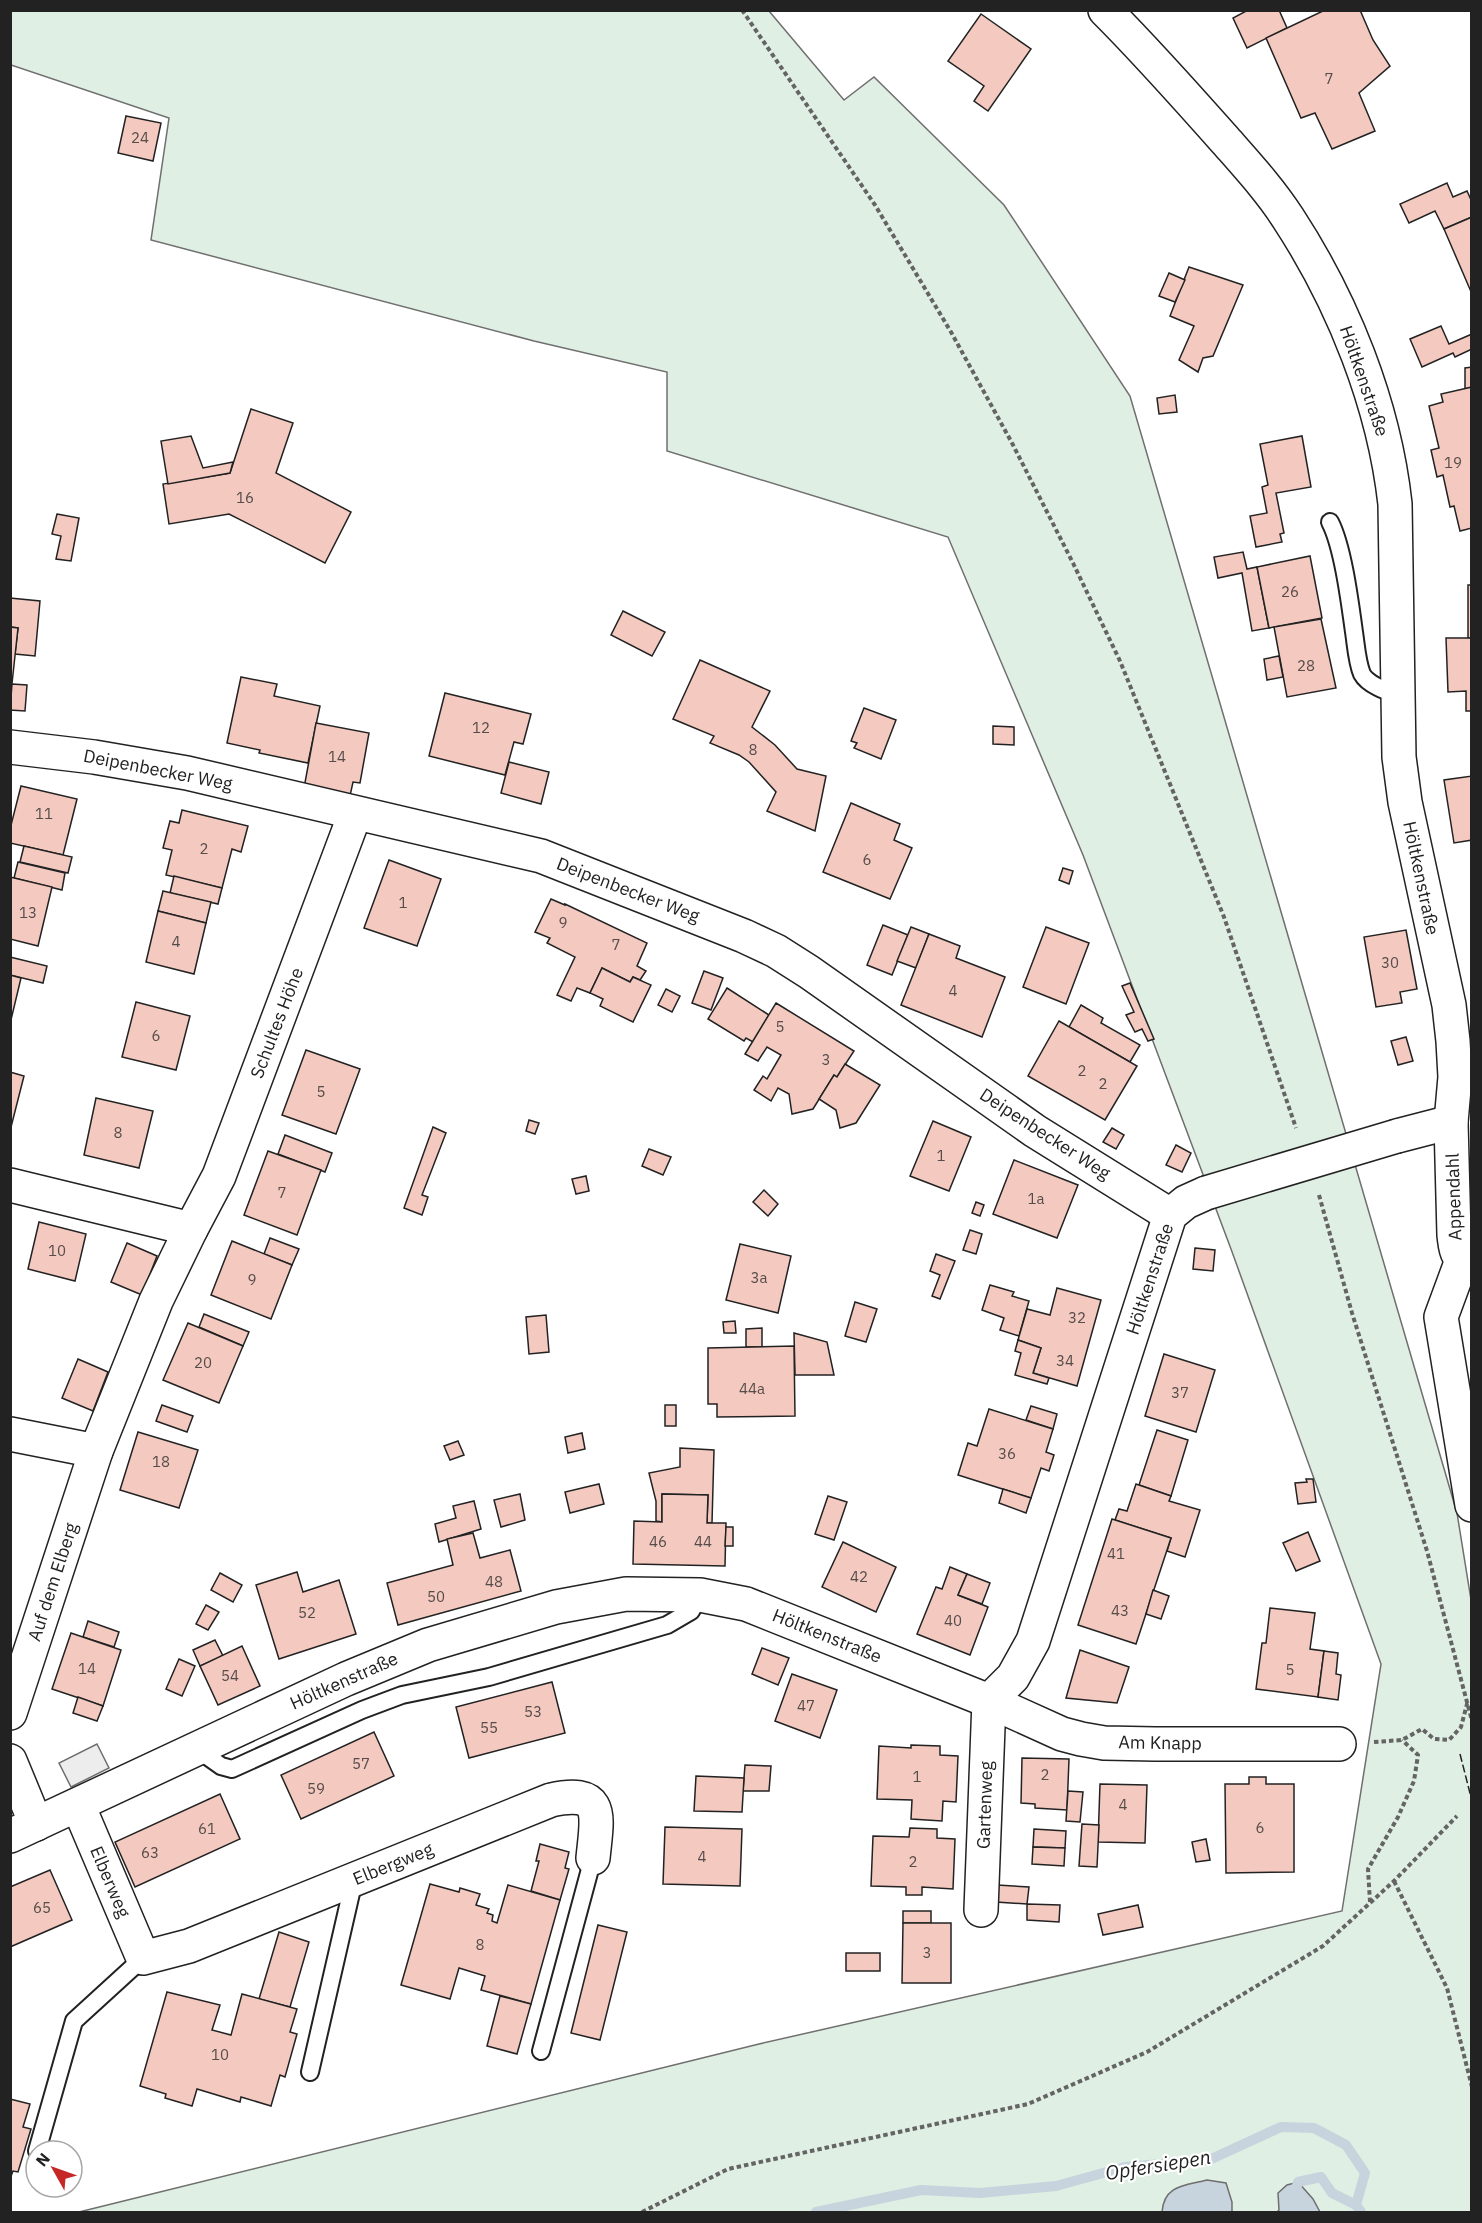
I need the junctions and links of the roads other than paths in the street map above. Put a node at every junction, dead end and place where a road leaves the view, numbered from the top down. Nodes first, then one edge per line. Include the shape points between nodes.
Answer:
1 (1105, 10) edge
2 (1330, 522) dead end
3 (1398, 695) junction
4 (10, 747) edge
5 (355, 814) junction
6 (1451, 1122) junction
7 (10, 1185) edge
8 (1170, 1215) junction
9 (191, 1229) junction
10 (1468, 1266) edge
11 (156, 1301) joint
12 (10, 1434) edge
13 (96, 1451) junction
14 (1472, 1506) edge
15 (700, 1595) junction
16 (989, 1701) junction
17 (10, 1713) edge
18 (1339, 1744) dead end
19 (197, 1749) junction
20 (10, 1761) edge
21 (78, 1805) junction
22 (23, 1830) edge
23 (593, 1858) joint
24 (354, 1880) junction
25 (981, 1910) dead end
26 (143, 1958) junction
27 (541, 2051) dead end
28 (310, 2072) dead end
29 (41, 2139) edge

1 - 3 street, Höltkenstraße via 1189,99 1287,216 1315,262 1348,332 1377,407 1392,476 1397,543
2 - 3 lane via 1336,534 1363,675
3 - 6 street, Höltkenstraße via 1399,757 1405,802 1449,1005 1455,1077
4 - 5 street, Deipenbecker Weg via 187,773
5 - 8 street, Deipenbecker Weg via 541,856 762,944 809,972 1035,1131
5 - 9 street, Schultes Höhe via 219,1176
6 - 8 street, Höltkenstraße, bridge via 1206,1193
6 - 10 street, Appendahl via 1454,1235 1456,1251
7 - 9 street
8 - 16 street, Höltkenstraße via 1034,1641 1013,1677
9 - 11 street, Schultes Höhe
10 - 14 street via 1441,1317
11 - 13 street, Auf dem Elberg
12 - 13 street
13 - 17 street, Auf dem Elberg
15 - 16 street, Höltkenstraße via 746,1604
15 - 19 street, Höltkenstraße via 626,1594 556,1607 472,1630 386,1661
15 - 19 lane via 691,1611 668,1625 489,1677 402,1695 232,1769
16 - 18 street, Am Knapp via 1062,1734 1104,1743
16 - 25 street, Gartenweg
19 - 21 street, Höltkenstraße
20 - 22 street
21 - 22 street, Höltkenstraße
21 - 26 street, Elberweg
23 - 24 street, Elbergweg via 594,1809 588,1800 570,1796 551,1800
23 - 27 lane
24 - 26 street, Elbergweg via 189,1946
24 - 28 lane
26 - 29 lane via 74,2021

